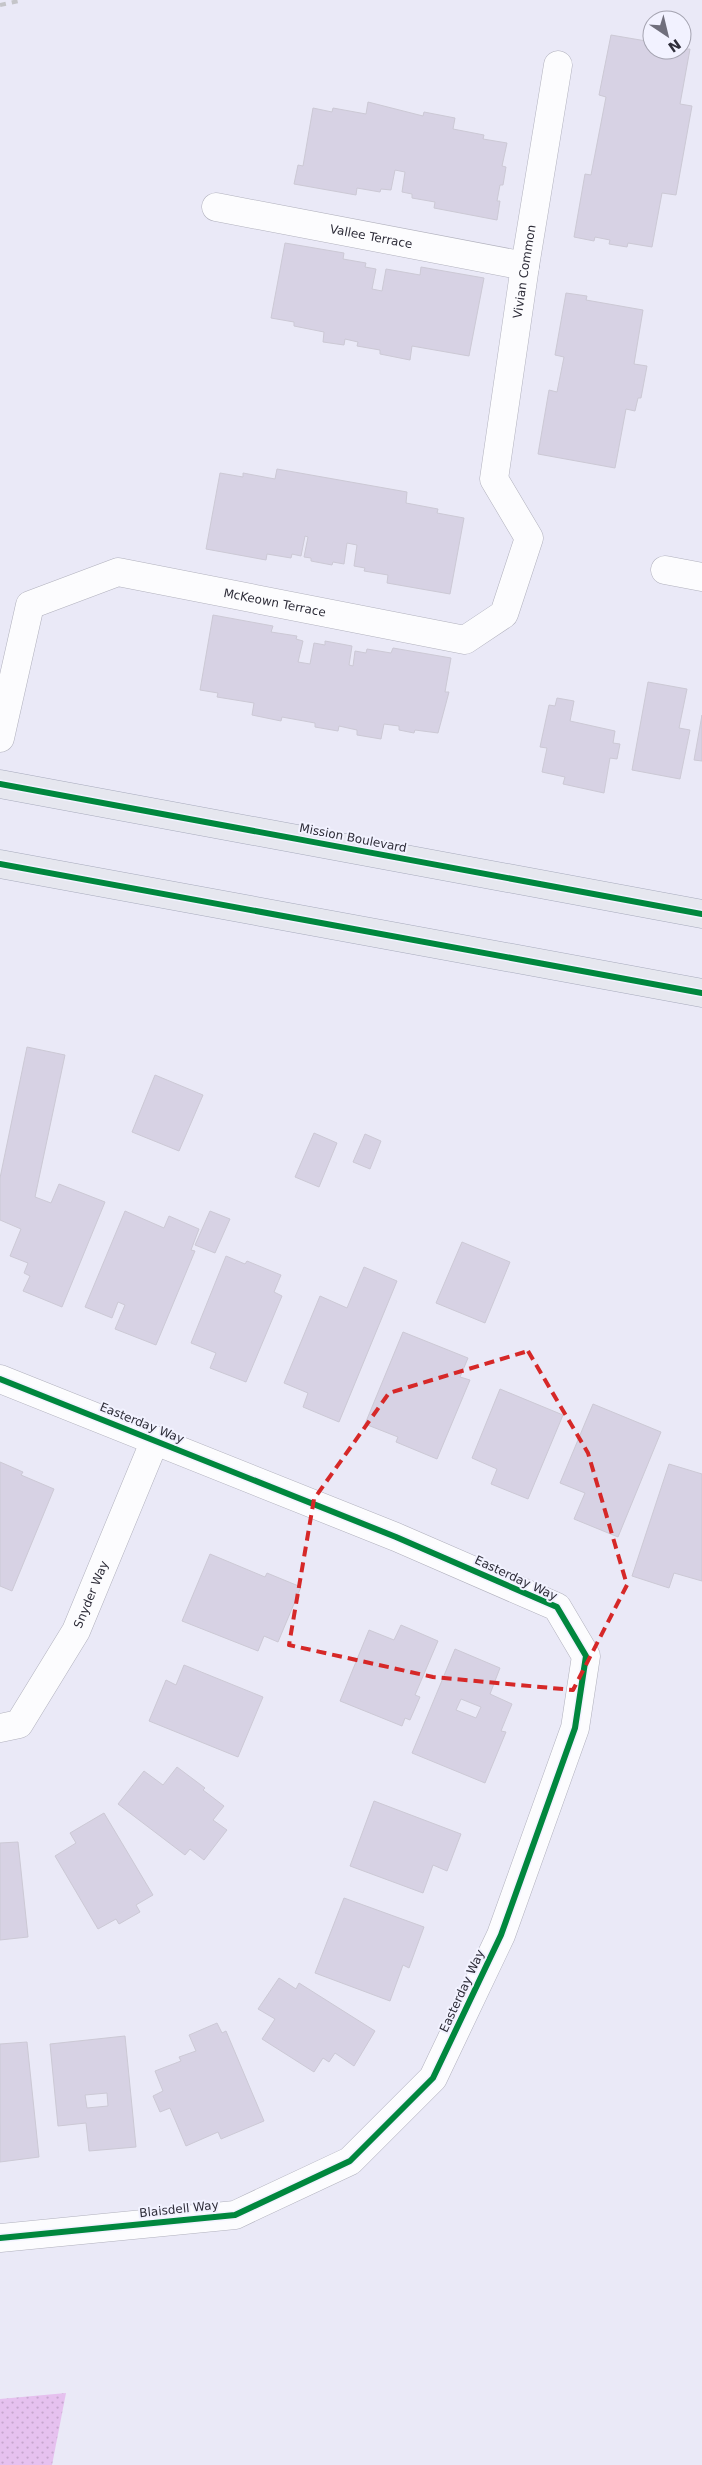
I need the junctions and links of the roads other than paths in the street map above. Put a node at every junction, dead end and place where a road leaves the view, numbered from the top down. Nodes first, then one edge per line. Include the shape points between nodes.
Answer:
1 (558, 65) dead end
2 (216, 207) dead end
3 (525, 266) junction
4 (494, 479) joint
5 (665, 570) dead end
6 (702, 577) edge
7 (0, 738) edge
8 (0, 784) edge
9 (0, 864) edge
10 (702, 914) edge
11 (702, 993) edge
12 (0, 1379) edge
13 (155, 1440) junction
14 (0, 1728) edge
15 (350, 2161) joint
16 (0, 2238) edge

1 - 3 street, Vivian Common
2 - 3 street, Vallee Terrace
3 - 4 street, Vivian Common
4 - 7 street, McKeown Terrace via 529,538 504,614 465,640 118,572 30,606
5 - 6 street
8 - 10 main road, Mission Boulevard
9 - 11 main road
12 - 13 street, Easterday Way
13 - 14 street, Snyder Way via 76,1631 19,1724
13 - 15 street, Easterday Way via 396,1537 556,1608 586,1656 575,1728 496,1944 434,2078
15 - 16 street, Blaisdell Way via 236,2215

